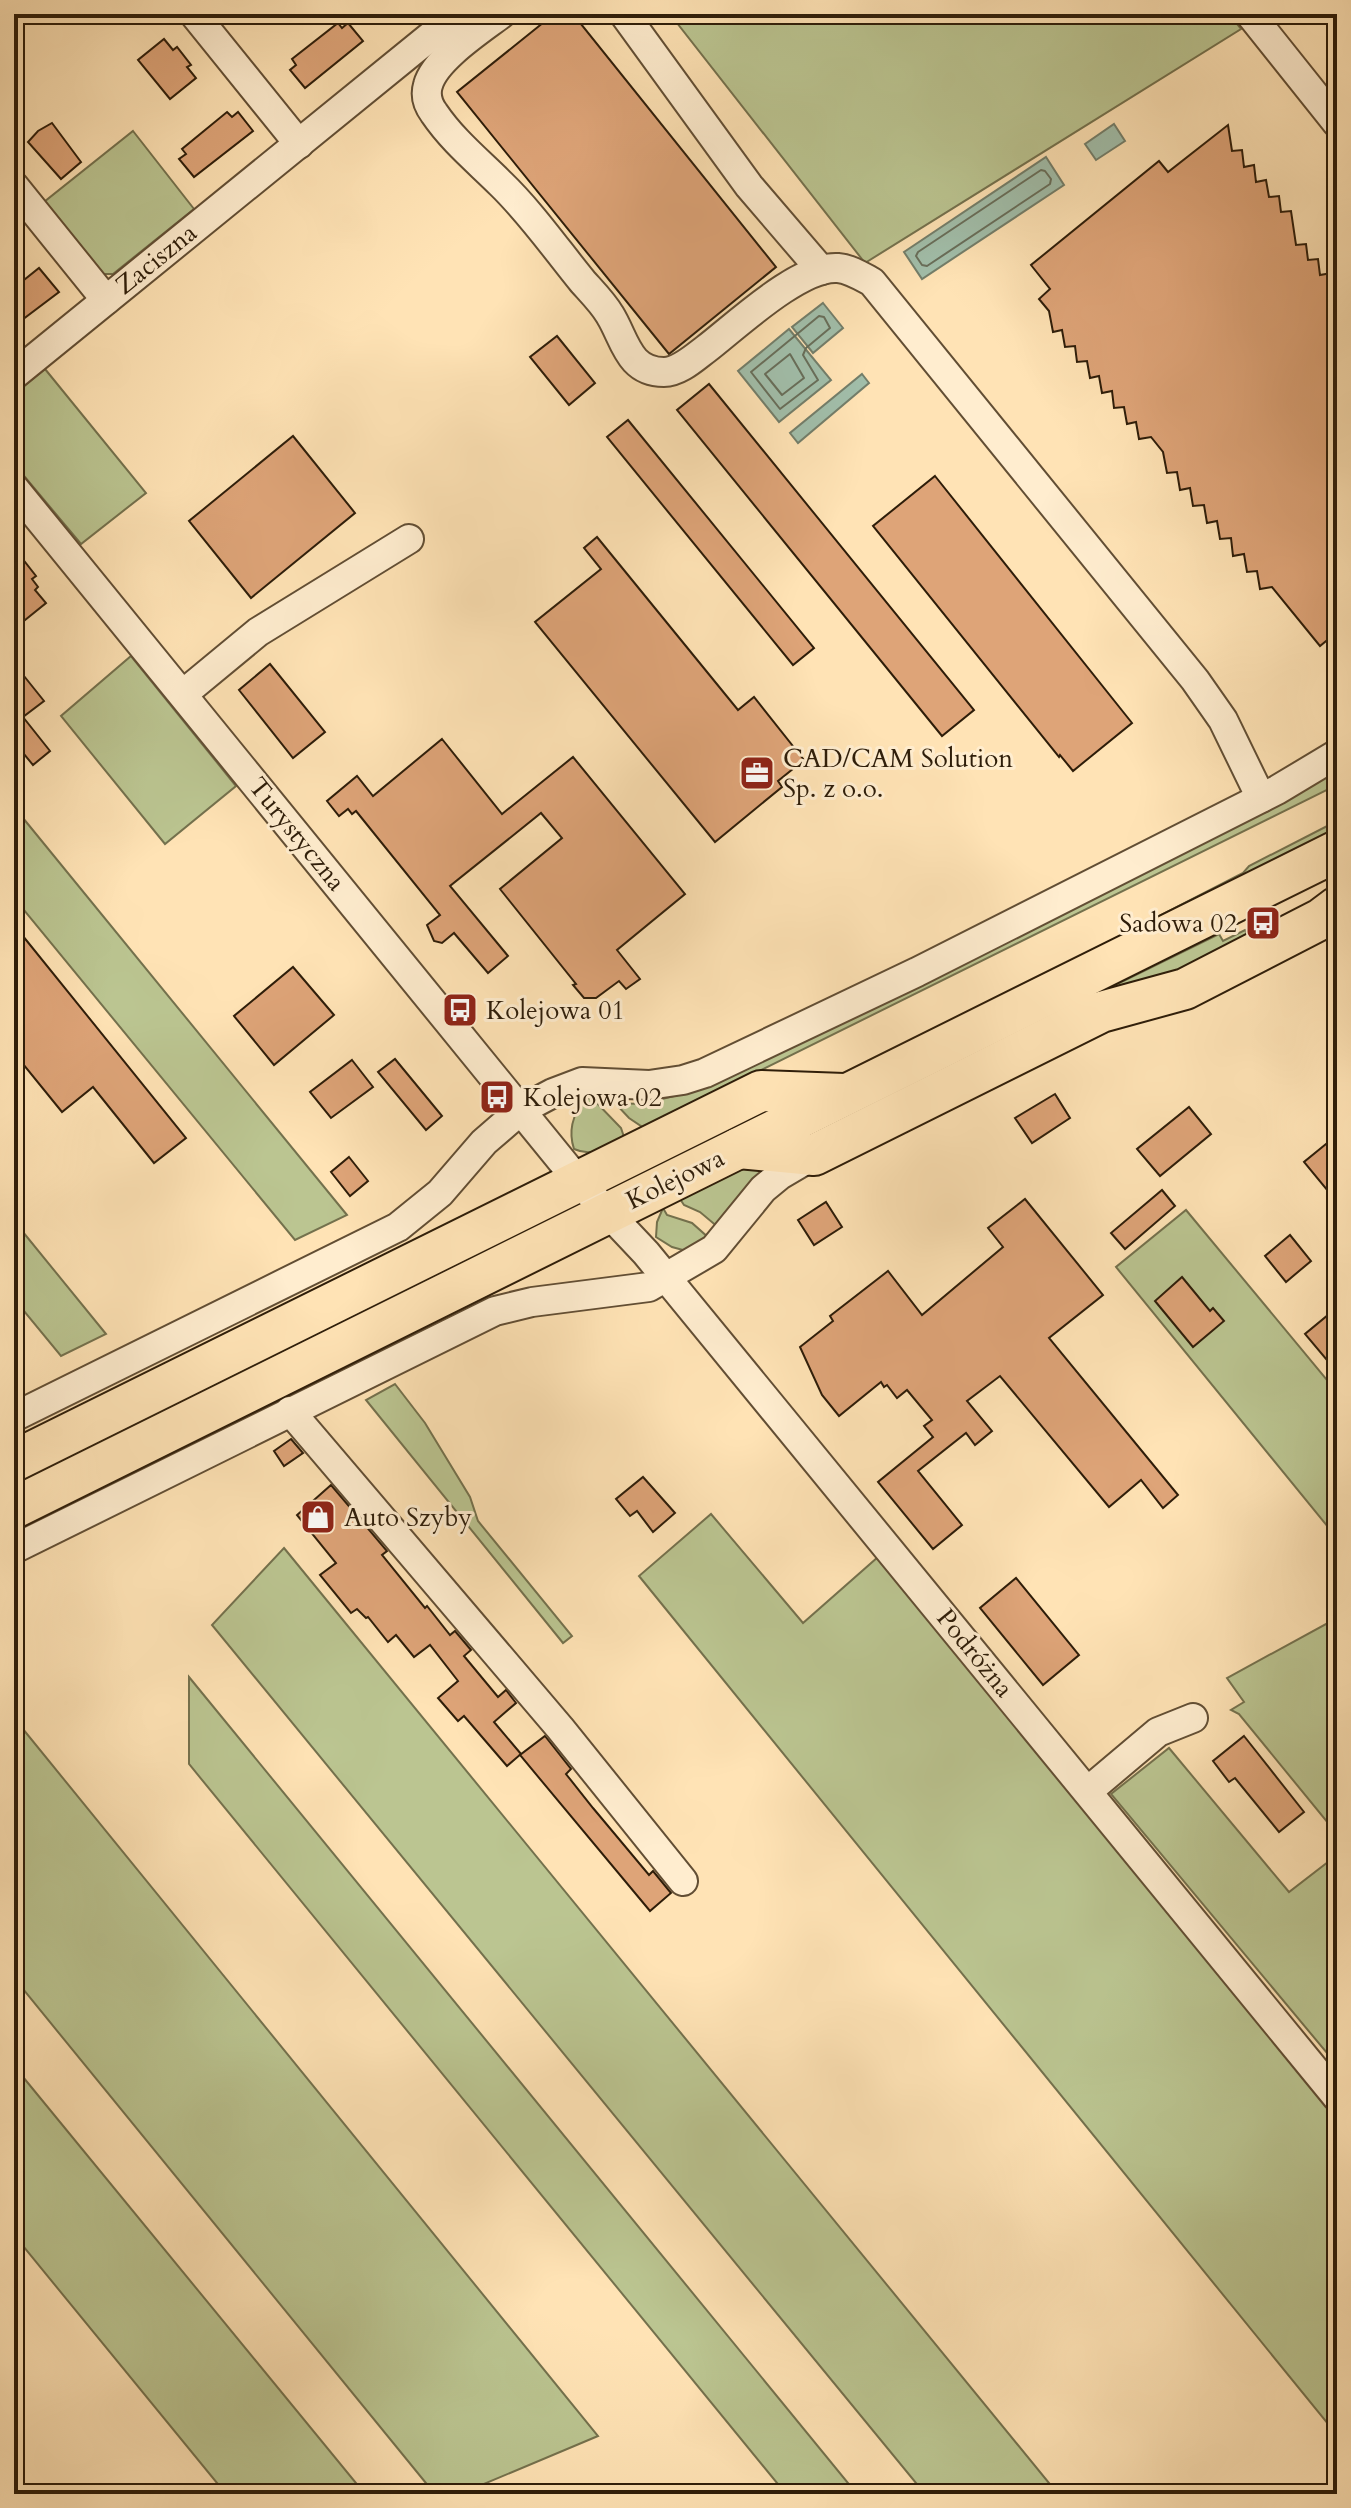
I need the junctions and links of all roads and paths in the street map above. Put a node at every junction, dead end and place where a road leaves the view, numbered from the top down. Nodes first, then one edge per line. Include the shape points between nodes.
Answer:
1 (194, 14) edge
2 (458, 14) edge
3 (501, 14) edge
4 (624, 14) edge
5 (1250, 14) edge
6 (1337, 123) edge
7 (299, 144) junction
8 (14, 186) edge
9 (821, 270) junction
10 (106, 300) junction
11 (14, 375) edge
12 (14, 488) edge
13 (409, 539) dead end
14 (183, 694) junction
15 (1337, 754) edge
16 (1261, 798) junction
17 (1337, 851) edge
18 (1337, 907) edge
19 (848, 1094) junction
20 (521, 1110) junction
21 (739, 1148) junction
22 (814, 1155) junction
23 (579, 1182) junction
24 (609, 1212) junction
25 (666, 1279) junction
26 (290, 1411) junction
27 (14, 1417) edge
28 (14, 1461) edge
29 (14, 1508) edge
30 (14, 1549) edge
31 (1193, 1718) dead end
32 (1088, 1791) junction
33 (683, 1881) dead end
34 (1337, 2097) edge

1 - 7 street
2 - 7 street, Zaciszna
3 - 9 street via 434,71 426,95 432,111 503,185 593,293 635,363 668,372 690,362 793,282
4 - 9 street via 749,186
5 - 6 street
7 - 10 street, Zaciszna
8 - 10 street
9 - 16 street via 851,271 872,282 1195,680 1223,720
10 - 11 street, Zaciszna
12 - 14 street, Turystyczna
13 - 14 street via 258,632
14 - 20 street, Turystyczna
15 - 16 street
16 - 20 street via 705,1073 649,1085 582,1082
17 - 19 highway, Kolejowa
18 - 22 highway via 1185,989 1101,1012
19 - 21 highway, Kolejowa
19 - 23 highway, Kolejowa via 761,1091
20 - 23 street, Turystyczna
20 - 27 street via 484,1142 440,1193 398,1227
21 - 22 highway
21 - 24 highway, Kolejowa
22 - 25 street via 763,1189 714,1249
23 - 24 street, Turystyczna
23 - 28 highway, Kolejowa
24 - 25 street, Podróżna
24 - 29 highway, Kolejowa
25 - 26 street via 627,1292 495,1311
25 - 32 street, Podróżna
26 - 30 street
26 - 33 street
31 - 32 street via 1158,1732
32 - 34 street, Podróżna

